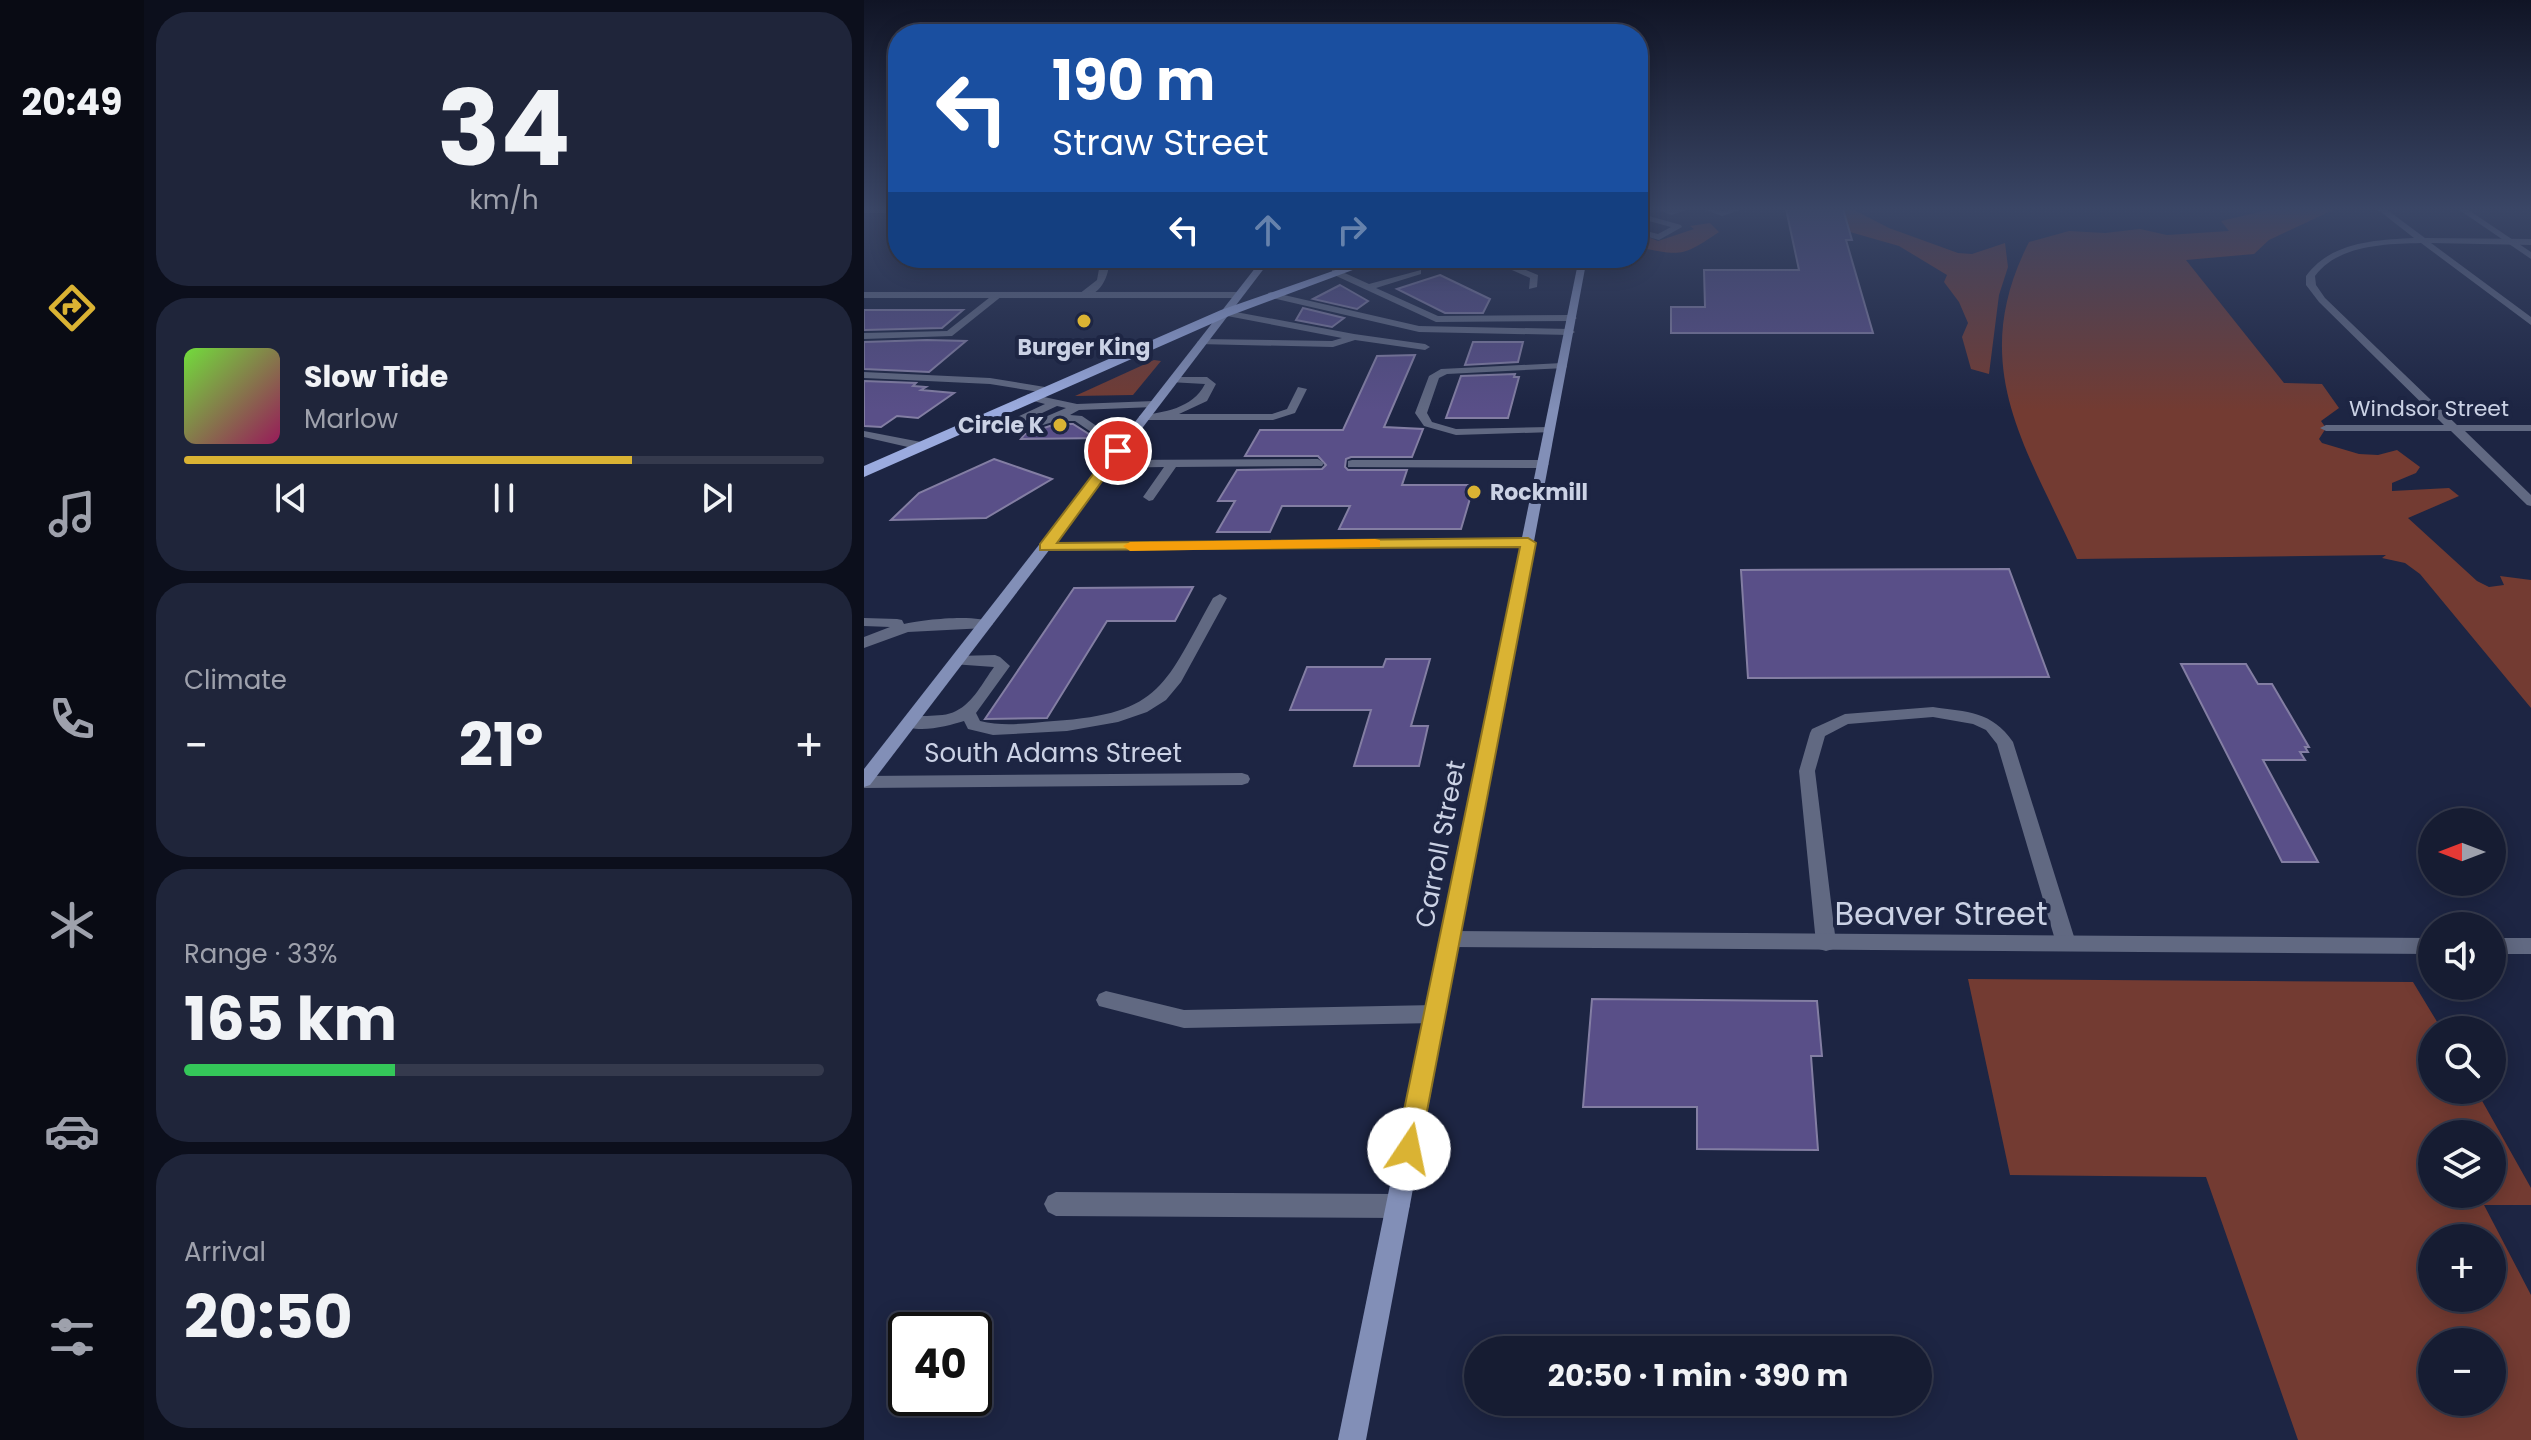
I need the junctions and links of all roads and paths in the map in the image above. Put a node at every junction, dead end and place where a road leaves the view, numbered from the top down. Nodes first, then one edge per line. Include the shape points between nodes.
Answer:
1 (1104, 276) edge
2 (1253, 276) edge
3 (1323, 276) edge
4 (1346, 276) edge
5 (1404, 276) edge
6 (1533, 276) edge
7 (1580, 276) edge
8 (2310, 276) edge
9 (2471, 276) edge
10 (1372, 286) junction
11 (1532, 287) dead end
12 (864, 295) edge
13 (1238, 295) junction
14 (1271, 295) junction
15 (997, 296) junction
16 (1082, 296) junction
17 (1225, 313) junction
18 (2531, 322) edge
19 (1571, 325) junction
20 (864, 336) edge
21 (1354, 337) junction
22 (1202, 342) junction
23 (1425, 347) dead end
24 (1562, 366) junction
25 (864, 375) edge
26 (1173, 380) junction
27 (1302, 389) dead end
28 (1045, 390) junction
29 (1030, 397) junction
30 (1053, 404) junction
31 (1154, 404) junction
32 (1122, 406) junction
33 (1077, 407) junction
34 (1054, 417) junction
35 (1143, 418) junction
36 (1162, 418) junction
37 (966, 425) junction
38 (2326, 428) dead end
39 (2455, 428) junction
40 (2531, 428) edge
41 (1550, 430) junction
42 (1102, 431) junction
43 (990, 433) junction
44 (864, 434) edge
45 (1130, 435) junction
46 (921, 446) junction
47 (1318, 463) dead end
48 (1107, 464) junction
49 (1172, 464) junction
50 (1352, 464) dead end
51 (1543, 464) junction
52 (864, 472) edge
53 (1149, 497) dead end
54 (2531, 502) edge
55 (1528, 543) junction
56 (1045, 547) junction
57 (1220, 598) dead end
58 (864, 622) edge
59 (923, 624) junction
60 (986, 624) junction
61 (864, 643) edge
62 (957, 661) junction
63 (969, 714) junction
64 (909, 723) junction
65 (870, 764) edge
66 (1242, 779) dead end
67 (864, 781) edge
68 (1450, 939) junction
69 (1826, 943) junction
70 (2066, 943) junction
71 (2418, 946) edge
72 (2506, 946) edge
73 (2531, 946) edge
74 (1106, 1000) dead end
75 (1435, 1014) junction
76 (1056, 1204) dead end
77 (1398, 1206) junction
78 (1352, 1440) edge

1 - 16 street
2 - 13 street
3 - 14 main road
4 - 10 street
5 - 10 street
6 - 11 street
7 - 19 street, Carroll Street
8 - 39 street via 2311,285
9 - 18 street
10 - 19 street via 1436,319
12 - 15 street
13 - 16 street
13 - 17 street
14 - 17 main road
14 - 19 street via 1419,329
15 - 16 street
15 - 20 street via 949,334
17 - 21 street
17 - 22 street
17 - 28 main road
19 - 24 street, Carroll Street
21 - 22 street via 1333,344
21 - 23 street
22 - 26 street
24 - 41 street, Carroll Street
24 - 41 street via 1445,371 1434,376 1421,413 1428,424 1456,432
25 - 28 street via 990,381
26 - 31 street
26 - 36 street via 1211,384 1203,399
27 - 36 street via 1291,411 1273,417
28 - 29 main road
29 - 30 street
29 - 37 main road
30 - 33 street
30 - 43 street
31 - 32 street
31 - 35 street
32 - 33 street
32 - 42 street
33 - 34 street
34 - 42 street via 1078,418
34 - 43 street via 1017,433
35 - 36 street
35 - 45 street
37 - 43 street
37 - 46 main road
38 - 39 street, Windsor Street
39 - 40 street, Windsor Street
39 - 54 street
41 - 51 street, Carroll Street
42 - 45 street
44 - 46 street
45 - 48 street
46 - 52 main road
47 - 49 street
48 - 49 street
48 - 56 street
49 - 53 street
50 - 51 street
51 - 55 street, Carroll Street
55 - 56 street
55 - 68 street, Carroll Street
56 - 60 street
57 - 63 street via 1175,681 1139,711 1119,718 993,730 974,725
58 - 59 street
59 - 60 street
59 - 61 street via 883,632
60 - 62 street
62 - 63 street via 995,660 1002,666
62 - 64 street
63 - 64 street via 946,722
64 - 65 street
65 - 67 street
66 - 67 street, South Adams Street
68 - 69 street, Beaver Street
68 - 75 street, Carroll Street
69 - 70 street, Beaver Street
69 - 70 street via 1807,771 1818,733 1845,719 1933,712 1977,719 1992,726 2005,742
70 - 71 street, Beaver Street
72 - 73 street
74 - 75 street via 1184,1019
75 - 77 street, Carroll Street
76 - 77 street
77 - 78 street, Carroll Street

